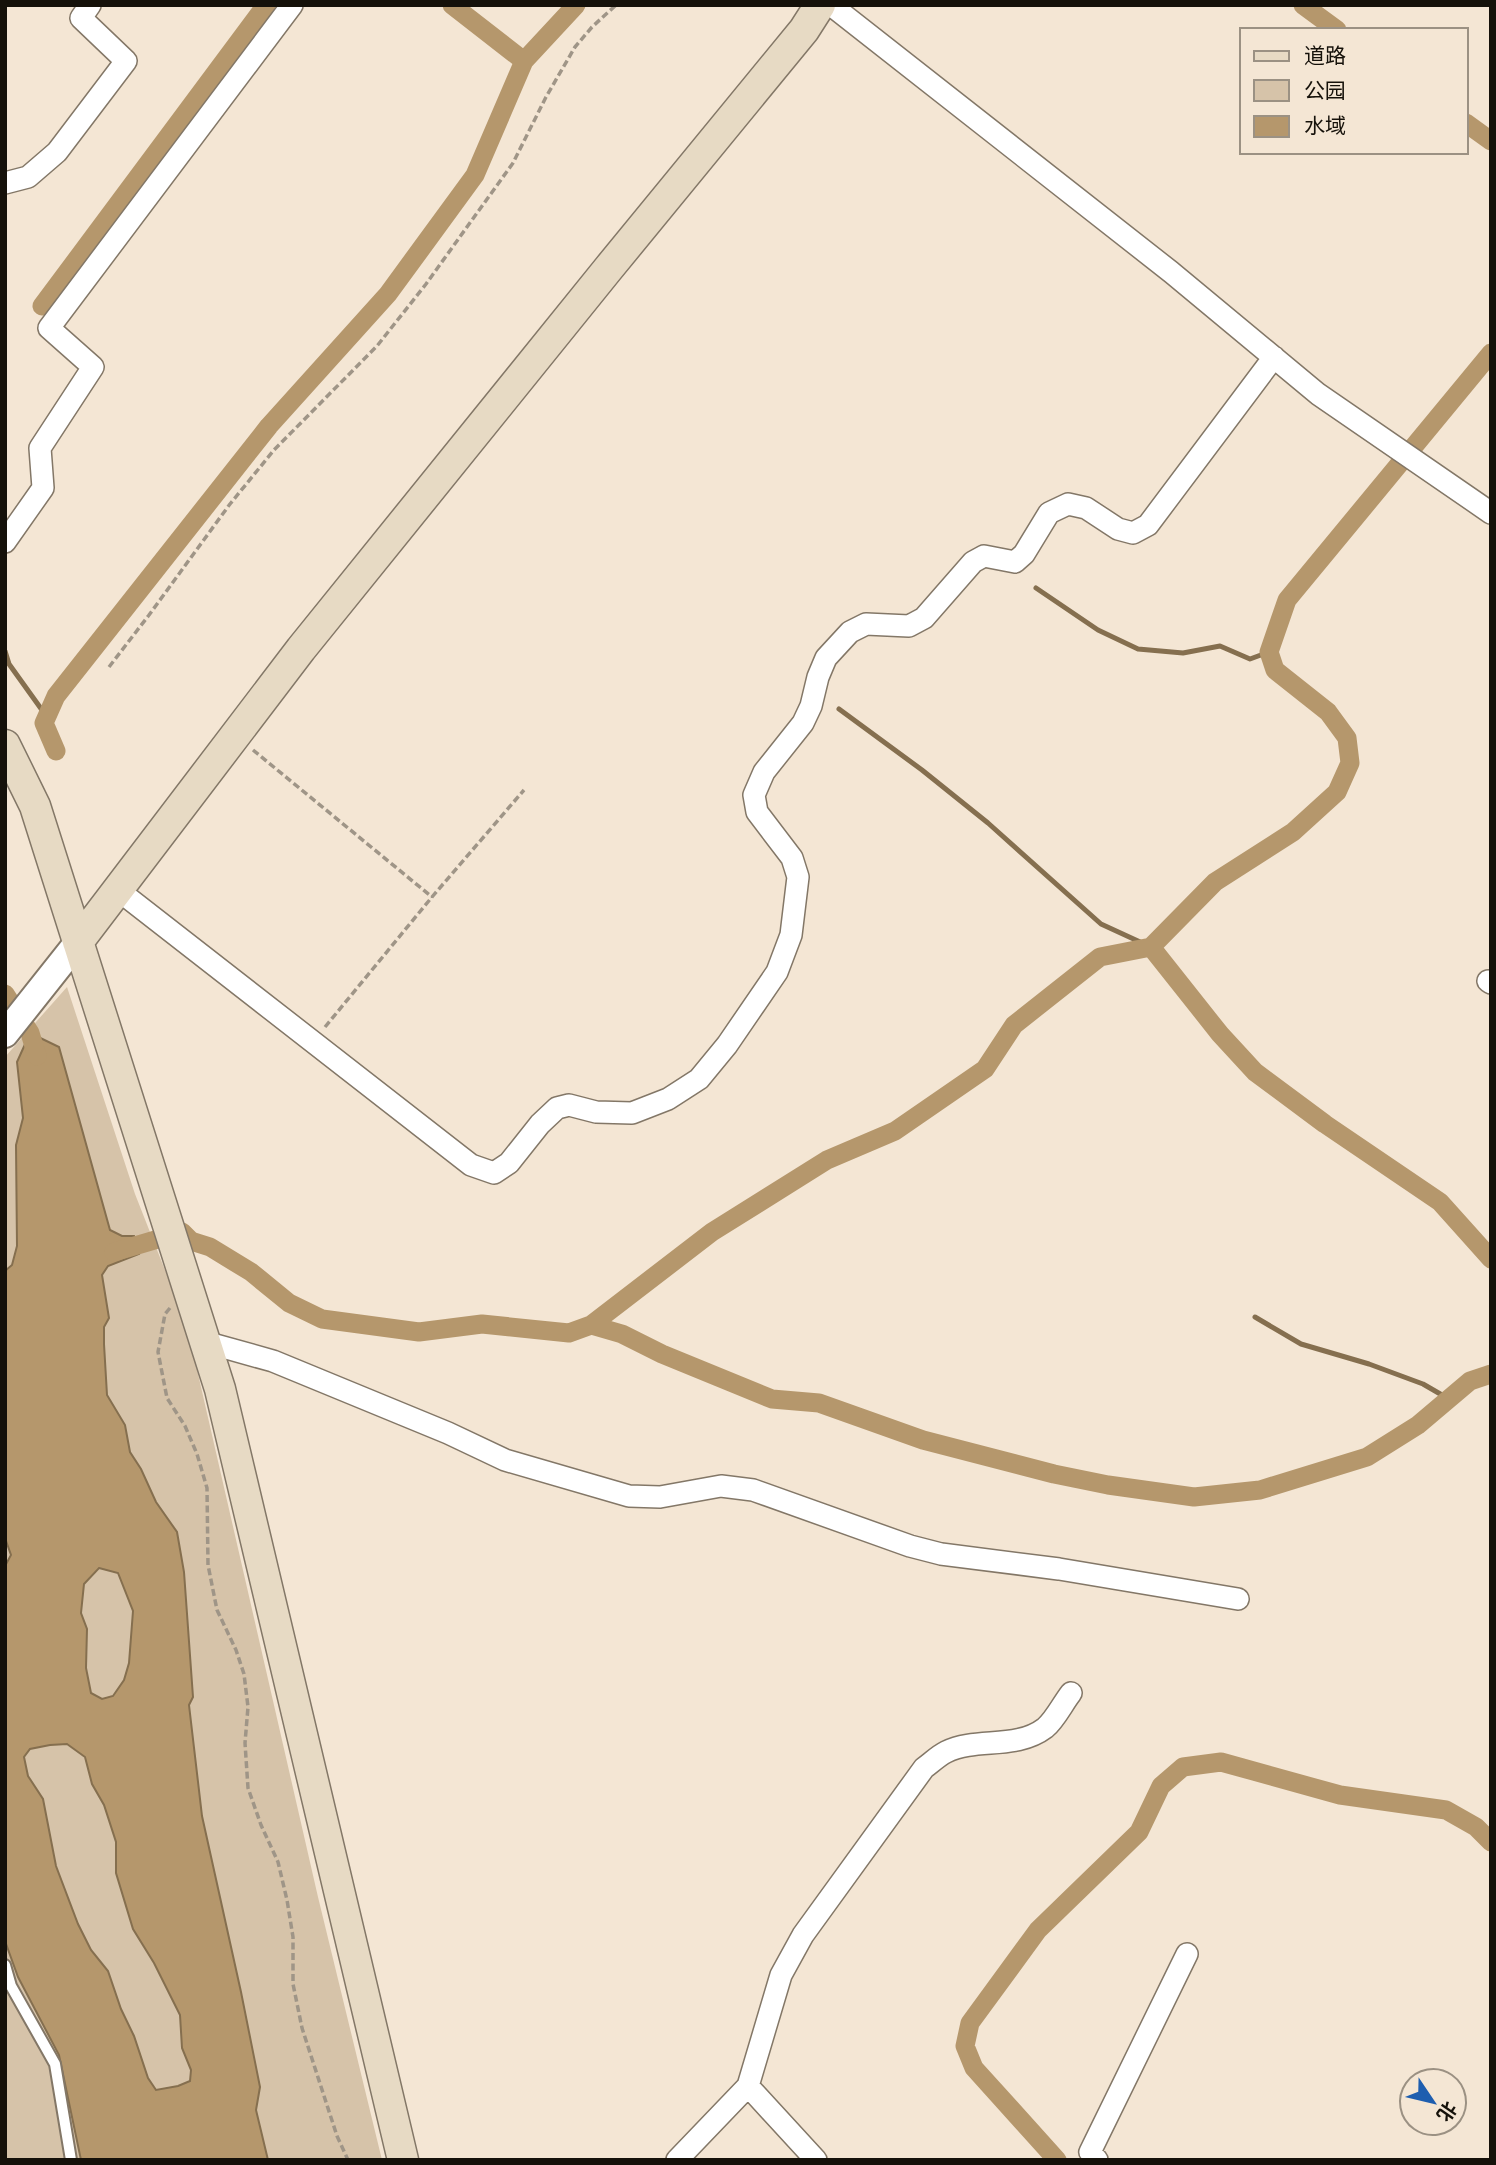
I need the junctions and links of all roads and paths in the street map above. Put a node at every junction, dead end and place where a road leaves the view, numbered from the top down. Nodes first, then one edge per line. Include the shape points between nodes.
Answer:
1 (90, 5) edge
2 (292, 5) edge
3 (616, 5) edge
4 (820, 5) edge
5 (831, 5) edge
6 (5, 183) edge
7 (1274, 357) junction
8 (1491, 513) edge
9 (5, 542) edge
10 (108, 667) dead end
11 (235, 736) junction
12 (5, 745) edge
13 (524, 790) dead end
14 (118, 890) junction
15 (432, 897) junction
16 (78, 942) junction
17 (5, 1034) edge
18 (313, 1042) junction
19 (188, 1288) junction
20 (205, 1342) junction
21 (1238, 1599) dead end
22 (1071, 1693) dead end
23 (1187, 1954) dead end
24 (5, 1965) edge
25 (748, 2086) junction
26 (71, 2160) edge
27 (348, 2160) edge
28 (403, 2160) edge
29 (677, 2160) edge
30 (816, 2160) edge
31 (1097, 2160) edge

1 - 6 street via 81,18 126,61 57,152 28,177
2 - 9 street via 49,328 93,367 40,448 43,488
3 - 10 path via 575,47 513,163 426,284 377,346 274,450
4 - 11 main road
5 - 7 street
7 - 8 street via 1318,394
7 - 18 street via 1148,525 1133,533 1125,531 1086,508 1068,504 1049,513 1016,562 984,556 973,562 924,618 909,626 866,624 850,632 826,658 803,723 764,772 754,795 757,812 792,858 798,877 791,935 776,972 699,1079 668,1099 632,1112 596,1112 569,1105 557,1108 494,1174 471,1166
11 - 14 main road
11 - 15 path
12 - 16 main road via 35,806
13 - 15 path
14 - 16 main road
14 - 18 street
15 - 18 path
16 - 17 street
16 - 19 main road
19 - 20 main road
19 - 27 path via 165,1314 160,1363 167,1398 185,1426 207,1488 208,1566 217,1609 244,1674 248,1788 278,1862 287,1900 293,1984 302,2028
20 - 21 street via 273,1361 505,1461 629,1496 660,1497 721,1486 753,1490 941,1554
20 - 28 main road via 224,1403
22 - 25 street via 1047,1727 1030,1736 947,1752 924,1768 803,1935 781,1975
23 - 31 street via 1090,2152
24 - 26 lane via 11,1986 55,2064
25 - 29 street
25 - 30 street

